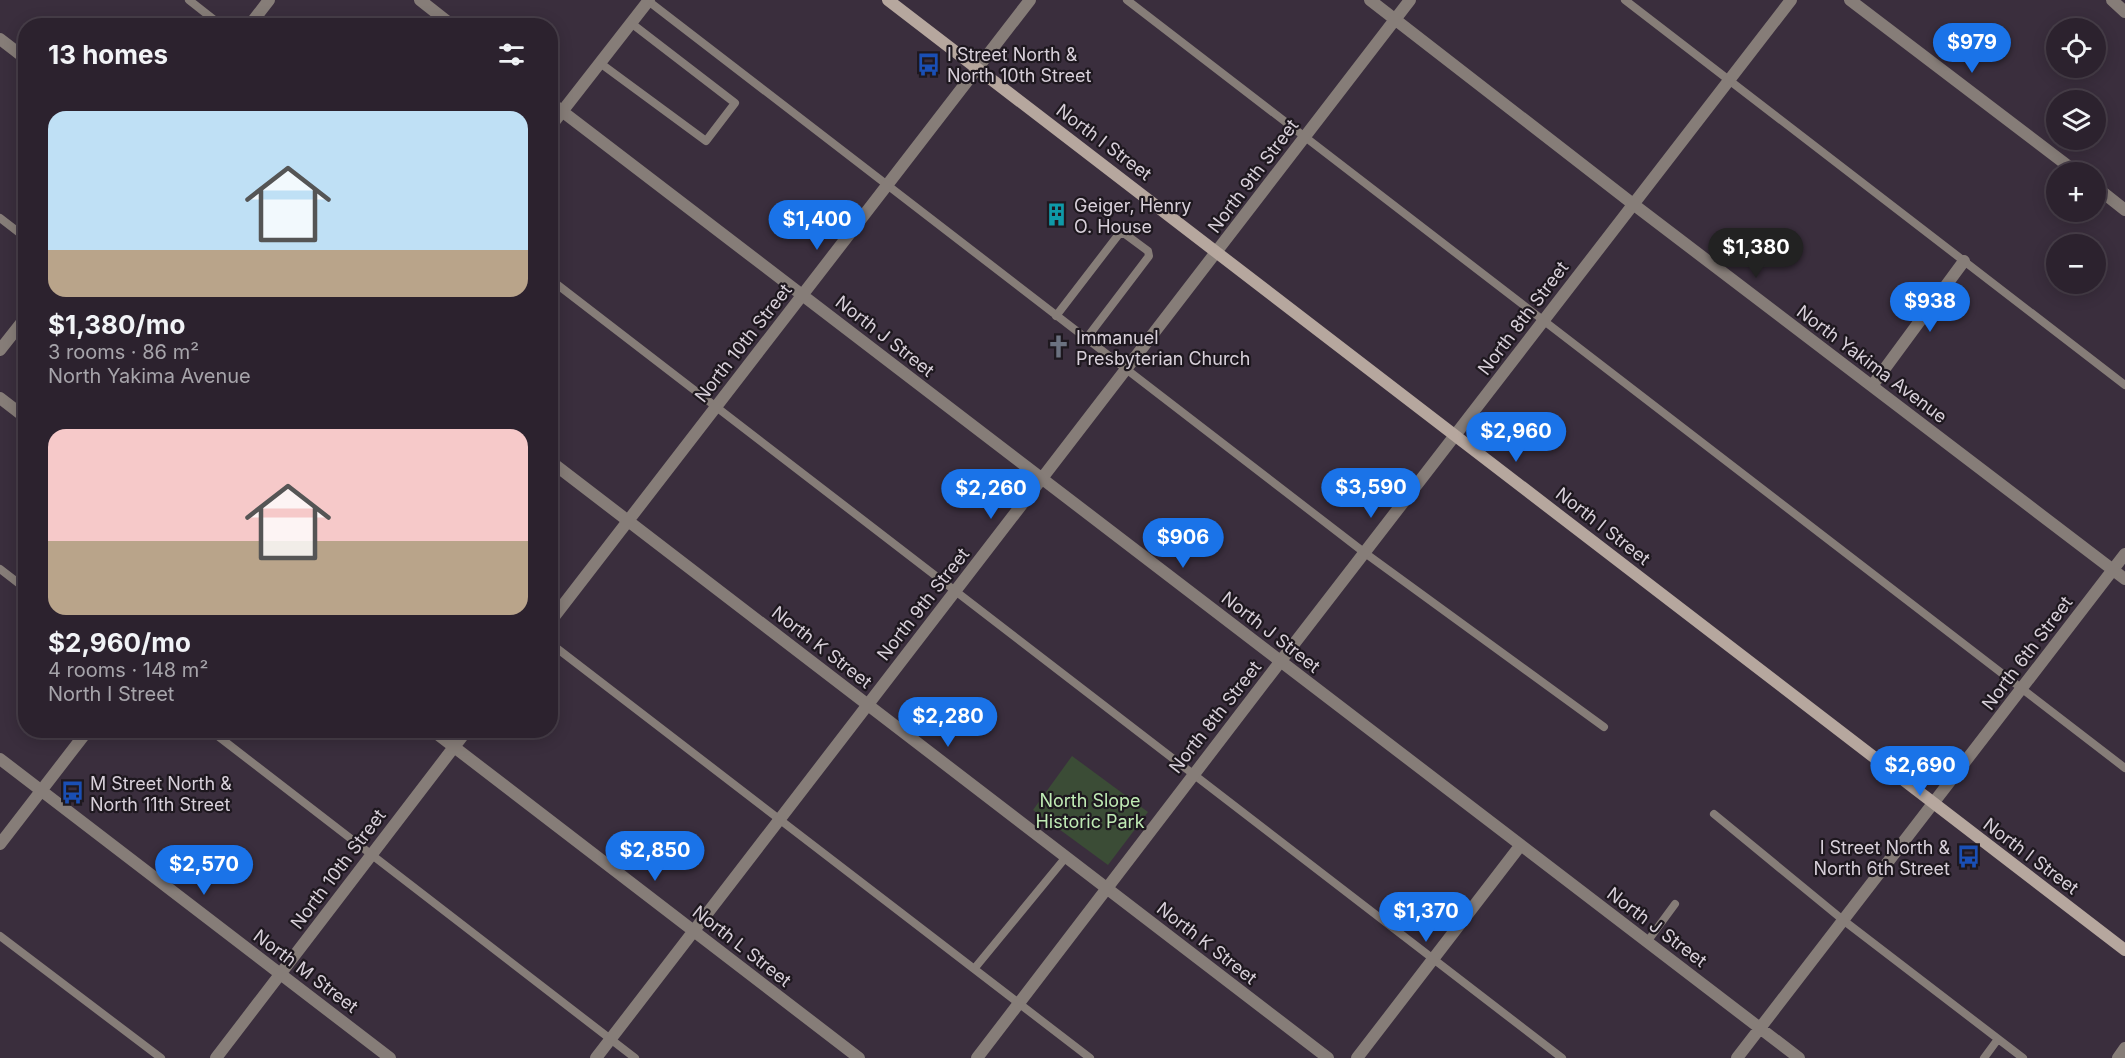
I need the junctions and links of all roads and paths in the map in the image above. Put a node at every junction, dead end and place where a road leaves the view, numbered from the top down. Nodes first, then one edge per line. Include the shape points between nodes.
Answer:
1 (189, 0) edge
2 (269, 0) edge
3 (420, 0) edge
4 (648, 0) edge
5 (888, 0) edge
6 (1030, 0) edge
7 (1127, 0) edge
8 (1370, 0) edge
9 (1410, 0) edge
10 (1624, 0) edge
11 (1791, 0) edge
12 (1850, 0) edge
13 (2112, 0) edge
14 (2125, 12) edge
15 (212, 18) edge
16 (255, 18) edge
17 (443, 18) edge
18 (1395, 19) junction
19 (631, 23) junction
20 (0, 39) edge
21 (18, 53) edge
22 (600, 63) junction
23 (977, 69) junction
24 (1729, 80) junction
25 (558, 108) edge
26 (563, 111) junction
27 (558, 117) edge
28 (1305, 137) junction
29 (2063, 162) edge
30 (887, 186) junction
31 (2106, 195) edge
32 (1633, 204) junction
33 (2125, 210) edge
34 (0, 218) edge
35 (18, 232) edge
36 (1217, 252) junction
37 (1964, 261) junction
38 (558, 285) edge
39 (803, 295) junction
40 (1056, 316) junction
41 (1544, 320) junction
42 (18, 327) edge
43 (1086, 339) junction
44 (0, 350) edge
45 (1126, 370) junction
46 (2125, 385) edge
47 (1872, 386) junction
48 (0, 398) edge
49 (717, 407) junction
50 (18, 412) edge
51 (1456, 436) junction
52 (558, 467) edge
53 (1042, 479) junction
54 (629, 521) junction
55 (1365, 553) junction
56 (2125, 554) edge
57 (0, 569) edge
58 (2113, 570) junction
59 (2125, 579) edge
60 (18, 583) edge
61 (956, 591) junction
62 (558, 612) edge
63 (558, 649) edge
64 (1280, 662) junction
65 (2022, 688) junction
66 (868, 705) junction
67 (1604, 727) dead end
68 (82, 738) edge
69 (220, 738) edge
70 (442, 738) edge
71 (461, 738) edge
72 (454, 747) junction
73 (0, 759) edge
74 (2125, 768) edge
75 (1193, 774) junction
76 (42, 790) junction
77 (1934, 804) junction
78 (1714, 814) dead end
79 (780, 819) junction
80 (0, 844) edge
81 (1520, 846) junction
82 (372, 855) junction
83 (1066, 857) junction
84 (1107, 888) junction
85 (1675, 904) dead end
86 (1843, 920) junction
87 (694, 931) junction
88 (0, 936) edge
89 (1647, 942) junction
90 (2125, 950) edge
91 (1433, 958) junction
92 (974, 969) junction
93 (281, 974) junction
94 (1018, 1003) junction
95 (1760, 1028) junction
96 (611, 1039) junction
97 (1998, 1039) junction
98 (2125, 1048) edge
99 (161, 1058) edge
100 (216, 1058) edge
101 (390, 1058) edge
102 (596, 1058) edge
103 (635, 1058) edge
104 (859, 1058) edge
105 (976, 1058) edge
106 (1090, 1058) edge
107 (1328, 1058) edge
108 (1357, 1058) edge
109 (1562, 1058) edge
110 (1737, 1058) edge
111 (1799, 1058) edge
112 (1984, 1058) edge
113 (2023, 1058) edge
114 (2118, 1058) edge

1 - 15 lane
2 - 16 street
3 - 17 street
4 - 19 street
4 - 30 lane
5 - 23 main road, North I Street
6 - 23 street, North 10th Street
7 - 28 lane
8 - 18 street, North Yakima Avenue
9 - 18 street, North 9th Street
10 - 24 lane
11 - 24 street, North 8th Street
12 - 29 street
13 - 14 street
18 - 28 street, North 9th Street
18 - 32 street, North Yakima Avenue
19 - 22 street
19 - 22 lane via 735,103 706,141
20 - 21 street
22 - 26 street
23 - 30 street, North 10th Street
23 - 36 main road, North I Street
24 - 32 street, North 8th Street
24 - 37 lane
25 - 26 street, North J Street
26 - 27 street
26 - 39 street, North J Street
28 - 36 street, North 9th Street
28 - 41 lane
30 - 39 street, North 10th Street
30 - 40 lane
31 - 33 street
32 - 41 street, North 8th Street
32 - 47 street, North Yakima Avenue
34 - 35 lane
36 - 45 street, North 9th Street
36 - 51 main road, North I Street
37 - 46 lane
37 - 47 street
38 - 49 lane
39 - 49 street, North 10th Street
39 - 53 street, North J Street
40 - 43 lane
40 - 43 lane via 1119,234 1133,239 1149,256
41 - 51 street, North 8th Street
41 - 65 lane
42 - 44 street
43 - 45 lane
45 - 53 street, North 9th Street
45 - 55 lane
47 - 58 street, North Yakima Avenue
48 - 50 street
49 - 54 street, North 10th Street
49 - 61 lane
51 - 55 street, North 8th Street
51 - 77 main road, North I Street
52 - 54 street, North K Street
53 - 61 street, North 9th Street
53 - 64 street, North J Street
54 - 62 street, North 10th Street
54 - 66 street, North K Street
55 - 64 street, North 8th Street
55 - 67 lane
56 - 58 street, North 6th Street
57 - 60 lane
58 - 59 street, North Yakima Avenue
58 - 65 street, North 6th Street
61 - 66 street, North 9th Street
61 - 75 lane
63 - 79 lane
64 - 75 street, North 8th Street
64 - 81 street, North J Street
65 - 74 lane
65 - 77 street, North 6th Street
66 - 79 street, North 9th Street
66 - 83 street, North K Street
68 - 76 street
69 - 82 lane
70 - 72 street, North L Street
71 - 72 street, North 10th Street
72 - 82 street, North 10th Street
72 - 87 street, North L Street
73 - 76 street, North M Street
75 - 84 street, North 8th Street
75 - 91 lane
76 - 80 street
76 - 93 street, North M Street
77 - 86 street, North 6th Street
77 - 90 main road, North I Street
78 - 86 lane
79 - 87 street, North 9th Street
79 - 92 lane
81 - 89 street, North J Street
81 - 91 street
82 - 93 street, North 10th Street
82 - 96 lane
83 - 84 street, North K Street
83 - 92 lane
84 - 94 street, North 8th Street
84 - 107 street, North K Street
85 - 89 lane
86 - 95 street, North 6th Street
86 - 97 lane
87 - 96 street, North 9th Street
87 - 104 street, North L Street
88 - 99 lane
89 - 95 street, North J Street
91 - 108 street
91 - 109 lane
92 - 94 lane
93 - 100 street, North 10th Street
93 - 101 street, North M Street
94 - 105 street, North 8th Street
94 - 106 lane
95 - 110 street, North 6th Street
95 - 111 street, North J Street
96 - 102 street, North 9th Street
96 - 103 lane
97 - 112 lane
97 - 113 lane
98 - 114 street

